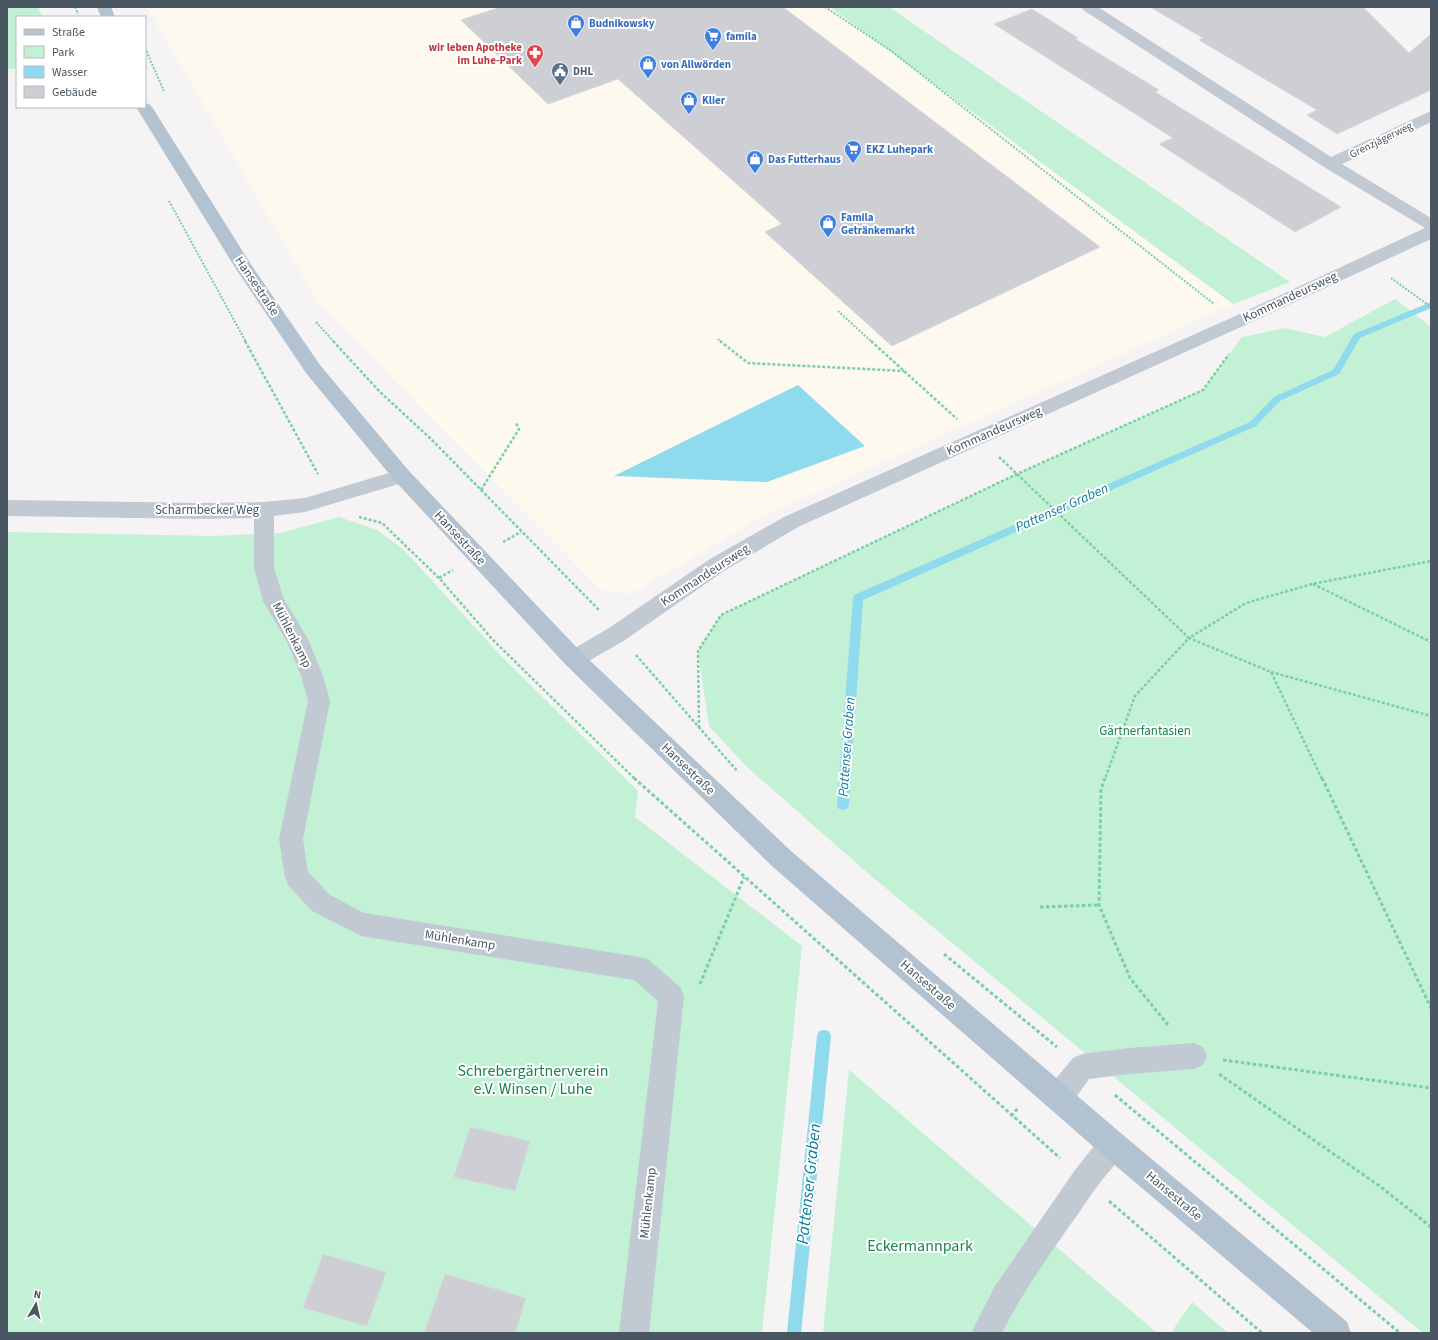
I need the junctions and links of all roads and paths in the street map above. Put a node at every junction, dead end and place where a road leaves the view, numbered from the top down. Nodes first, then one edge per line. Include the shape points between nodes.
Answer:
1 (825, 7) edge
2 (1088, 7) edge
3 (146, 50) edge
4 (165, 93) dead end
5 (145, 108) edge
6 (1431, 116) edge
7 (1330, 164) junction
8 (168, 198) dead end
9 (1431, 225) edge
10 (1431, 232) edge
11 (1387, 276) dead end
12 (1431, 308) edge
13 (838, 311) dead end
14 (311, 317) dead end
15 (1237, 322) junction
16 (718, 339) dead end
17 (1234, 348) dead end
18 (904, 371) junction
19 (516, 423) dead end
20 (978, 438) junction
21 (1017, 474) junction
22 (402, 476) junction
23 (481, 490) junction
24 (331, 498) junction
25 (7, 508) edge
26 (264, 510) junction
27 (1431, 561) edge
28 (1312, 584) junction
29 (617, 634) junction
30 (1189, 638) junction
31 (1431, 642) edge
32 (574, 660) junction
33 (1271, 672) junction
34 (1431, 716) edge
35 (699, 729) junction
36 (742, 776) dead end
37 (744, 877) junction
38 (1099, 905) junction
39 (1040, 907) dead end
40 (939, 950) dead end
41 (671, 996) junction
42 (1431, 1008) edge
43 (1194, 1056) junction
44 (1082, 1067) junction
45 (1431, 1088) edge
46 (1059, 1097) junction
47 (1113, 1145) junction
48 (1085, 1180) junction
49 (1431, 1227) edge
50 (634, 1333) edge
51 (986, 1333) edge
52 (1262, 1333) edge
53 (1336, 1333) edge
54 (1400, 1333) edge

1 - 15 path via 890,50
2 - 7 street
3 - 4 path
5 - 22 main road, Hansestraße via 245,269 313,369
6 - 7 street, Grenzjägerweg
7 - 9 street
8 - 24 path
10 - 15 street, Kommandeursweg
11 - 12 path
13 - 18 path
14 - 23 path via 380,392
15 - 20 street, Kommandeursweg
16 - 18 path via 748,363
17 - 21 path via 1203,390
18 - 20 path
19 - 23 path via 519,429
20 - 21 path
20 - 29 street, Kommandeursweg via 791,522 716,565
21 - 30 path
21 - 35 path via 721,615 698,650
22 - 24 street, Scharmbecker Weg
22 - 32 main road, Hansestraße
23 - 29 path via 593,602
24 - 26 street, Scharmbecker Weg via 305,505
24 - 37 path via 342,512 382,523 439,578 493,640 645,789
25 - 26 street, Scharmbecker Weg
26 - 41 street, Mühlenkamp via 264,568 274,601 297,639 319,701 291,840 297,877 320,903 361,924 640,969
27 - 28 path
28 - 30 path via 1246,603
28 - 31 path
29 - 32 street, Kommandeursweg
29 - 35 path
30 - 33 path
30 - 38 path via 1135,696 1100,788
32 - 46 main road, Hansestraße via 782,859
33 - 34 path
33 - 42 path
35 - 36 path
37 - 41 path via 699,988
37 - 48 path
38 - 39 path
38 - 43 path via 1130,978
40 - 44 path
41 - 50 street, Mühlenkamp
43 - 44 street via 1129,1060
43 - 45 path
43 - 49 path via 1381,1187
44 - 46 street
44 - 54 path
46 - 47 main road, Hansestraße
47 - 48 street
47 - 53 main road, Hansestraße
48 - 51 street via 1005,1296
48 - 52 path

